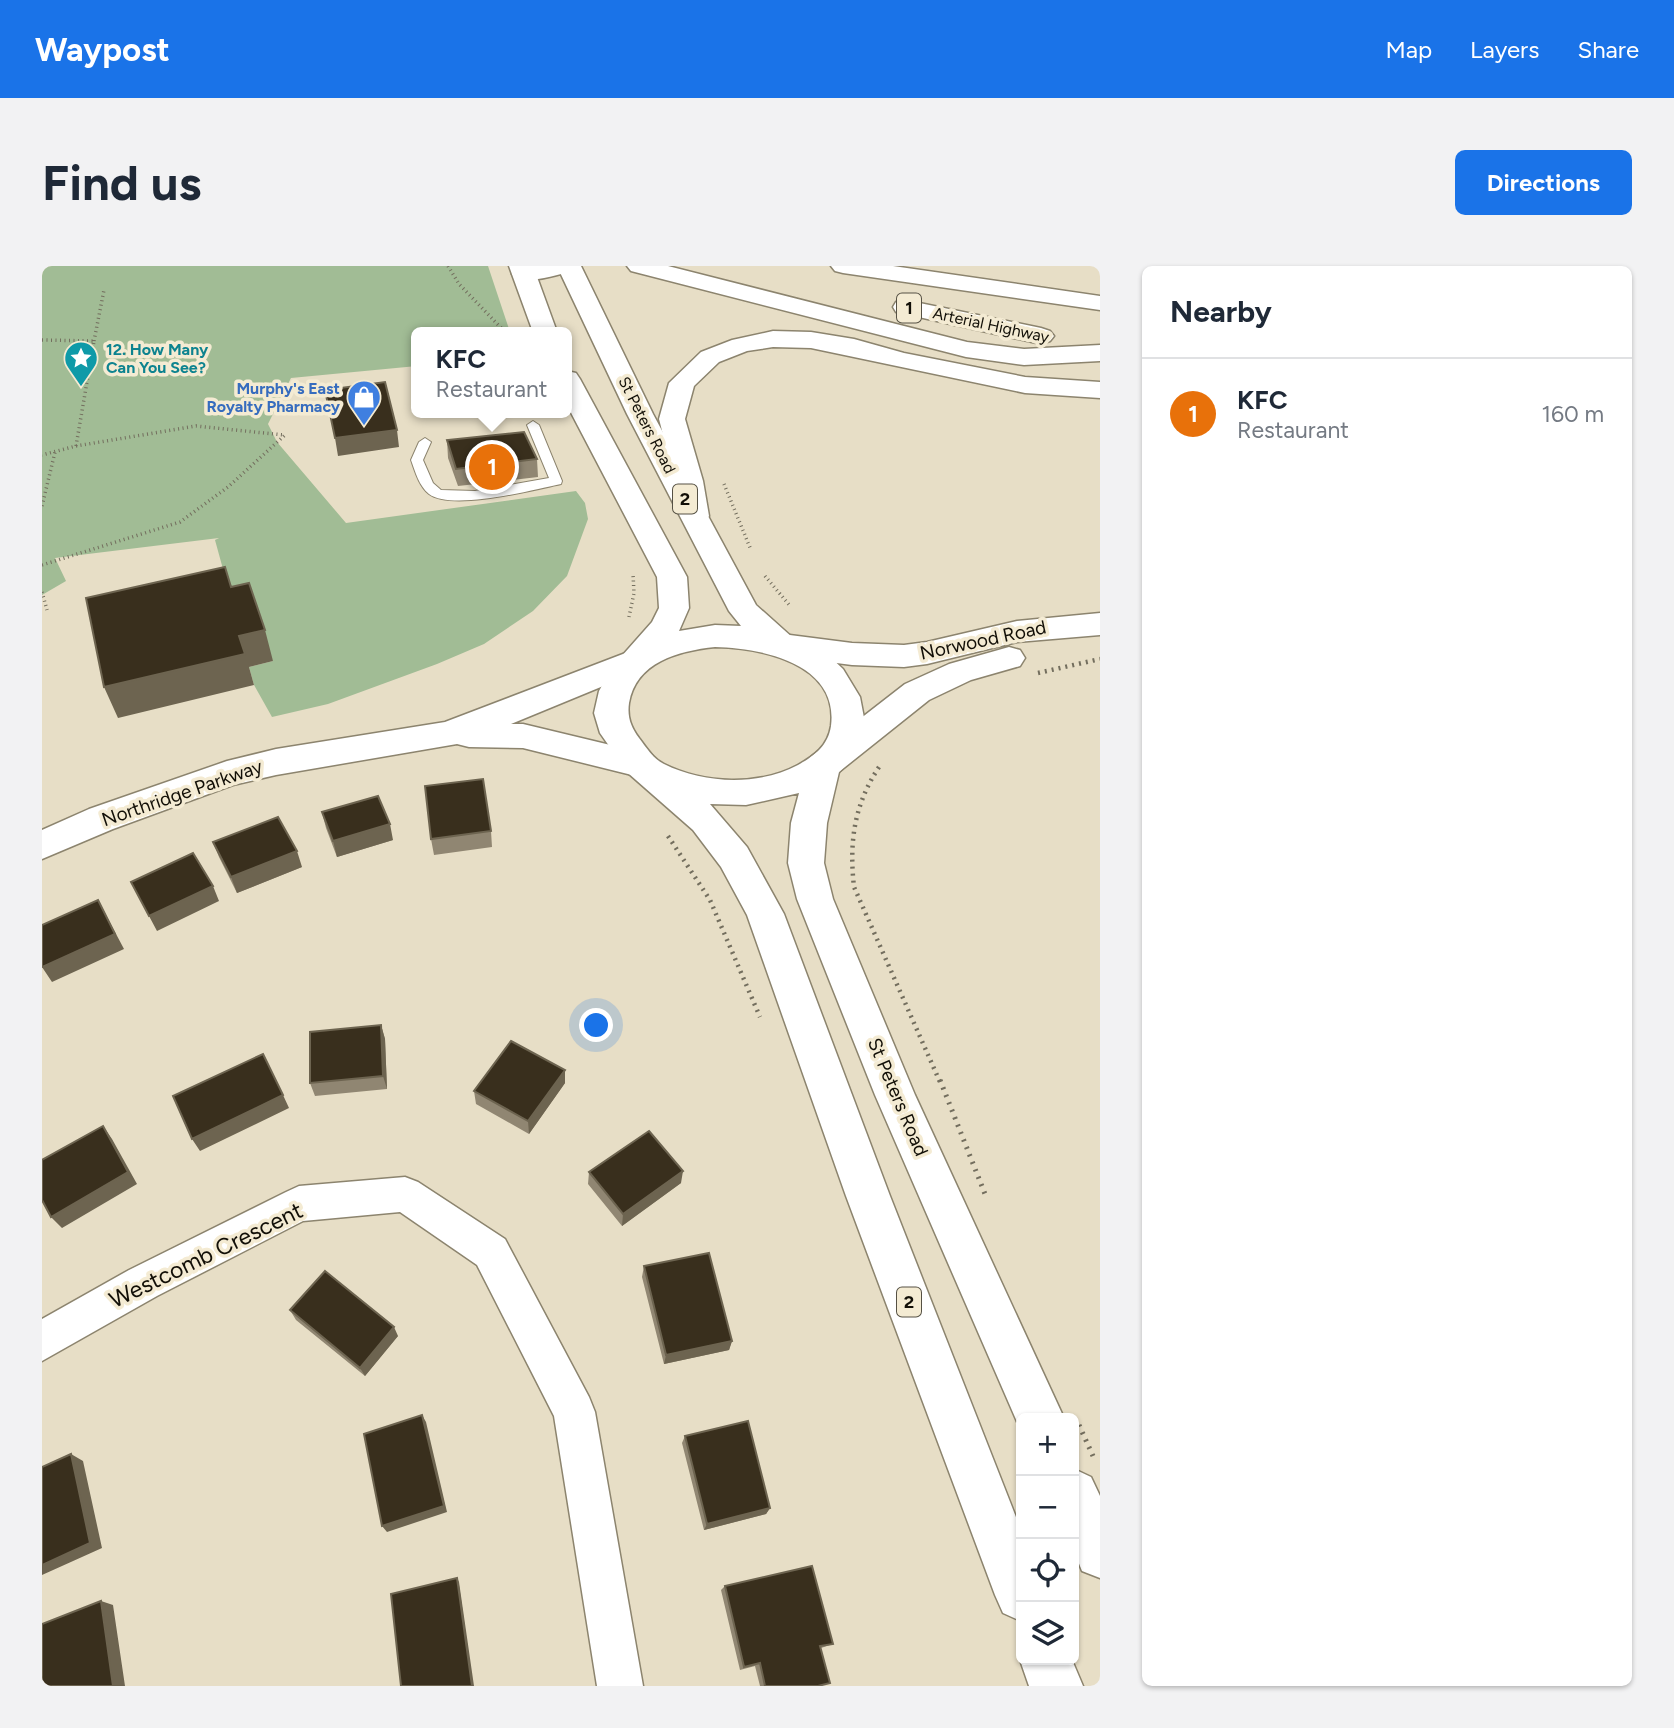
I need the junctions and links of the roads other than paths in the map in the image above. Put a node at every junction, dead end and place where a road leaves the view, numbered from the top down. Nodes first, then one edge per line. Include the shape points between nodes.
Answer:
1 (567, 266) edge
2 (639, 266) edge
3 (718, 266) edge
4 (843, 266) edge
5 (523, 270) edge
6 (1100, 303) edge
7 (543, 327) edge
8 (1100, 347) edge
9 (1100, 353) edge
10 (572, 388) edge
11 (1100, 390) edge
12 (533, 425) dead end
13 (425, 442) dead end
14 (695, 516) junction
15 (1100, 624) edge
16 (1100, 632) edge
17 (782, 645) junction
18 (636, 660) junction
19 (449, 734) junction
20 (640, 764) junction
21 (823, 766) junction
22 (42, 845) edge
23 (42, 1342) edge
24 (1055, 1413) edge
25 (1084, 1477) edge
26 (1100, 1553) edge
27 (1016, 1582) edge
28 (1048, 1665) edge
29 (620, 1686) edge
30 (1056, 1686) edge

1 - 5 main road
1 - 14 main road, St Peters Road / 2
2 - 9 main road via 966,349 1024,357
3 - 8 main road, Arterial Highway / 1
4 - 6 main road, Arterial Highway / 1
5 - 7 main road
10 - 18 main road via 672,577 674,608 666,627
11 - 14 main road via 1025,385 811,340 773,339 741,345 710,356 682,383 678,395 672,419
12 - 13 lane via 556,481 454,498 436,493 417,460
14 - 17 main road, St Peters Road / 2 via 744,611
15 - 17 main road, Norwood Road via 1054,624 902,656 840,654
16 - 21 main road, Norwood Road via 1066,646 960,672 917,692
17 - 18 main road via 732,635 691,639
17 - 21 main road via 815,660 840,687 849,726 835,756
18 - 19 main road, Northridge Parkway
18 - 20 main road via 615,691 611,713 617,733
19 - 20 main road, Northridge Parkway via 523,736
19 - 22 main road, Northridge Parkway via 227,774
20 - 21 main road via 670,780 729,793 778,786
20 - 27 main road, 2 via 705,820 734,857 765,914 783,1018 868,1196
21 - 24 main road, St Peters Road via 809,823 806,863 815,899 895,1095
23 - 29 street, Westcomb Crescent via 143,1283 299,1204 405,1194 491,1252 574,1412
25 - 26 main road
28 - 30 main road

